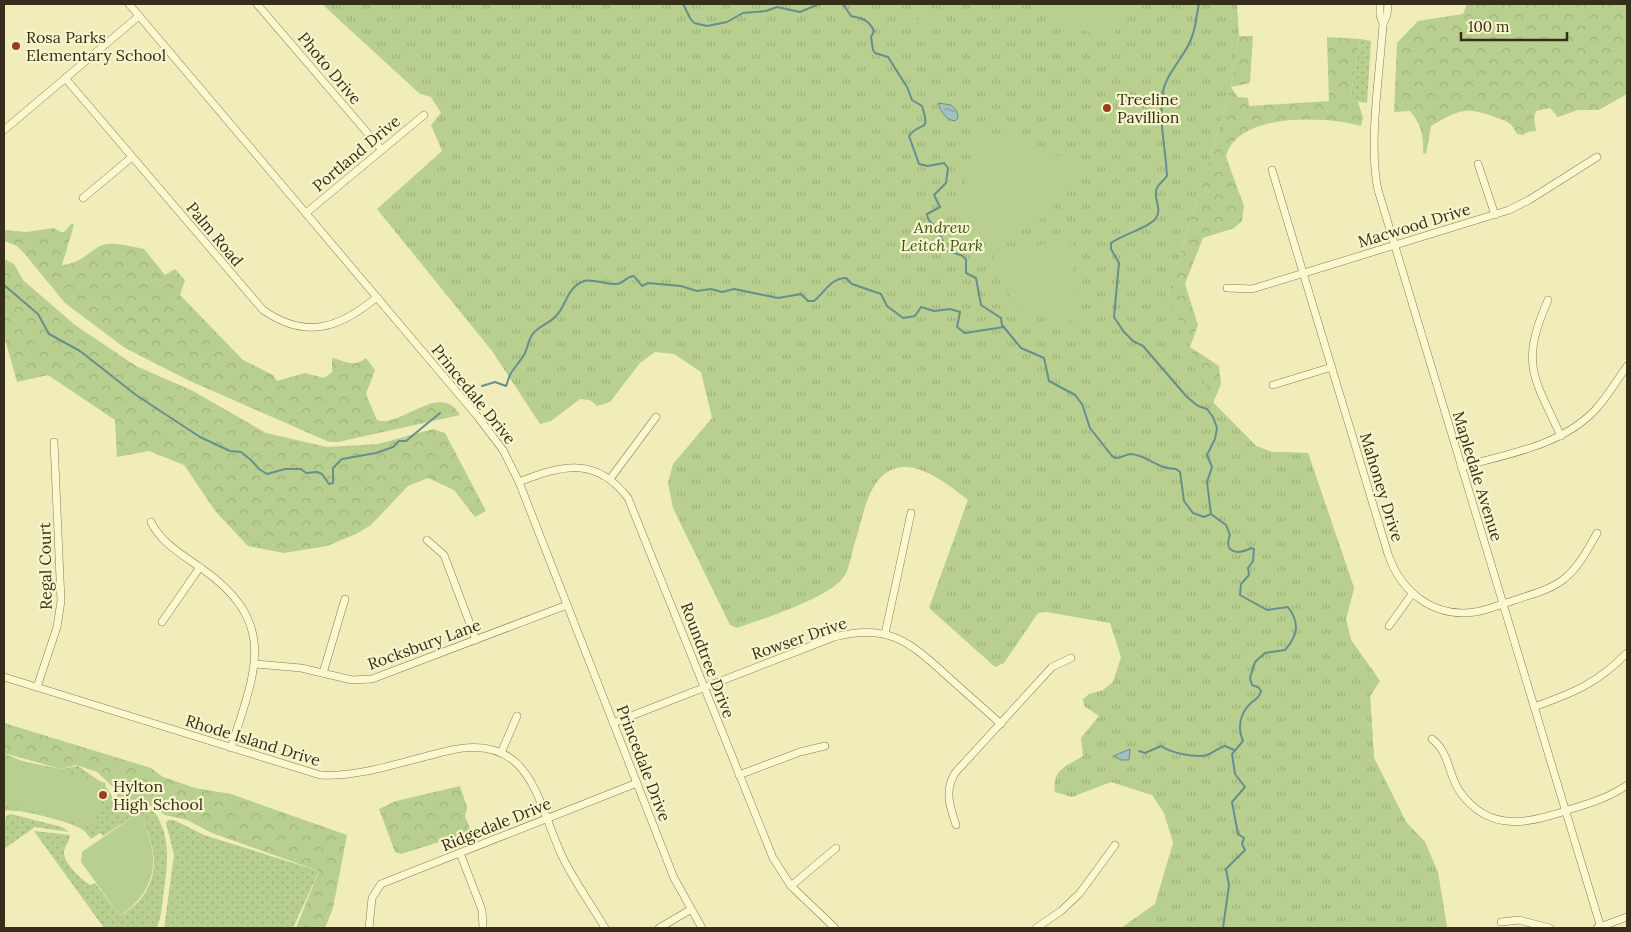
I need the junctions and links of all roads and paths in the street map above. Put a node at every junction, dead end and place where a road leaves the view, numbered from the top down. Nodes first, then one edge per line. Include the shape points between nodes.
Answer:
1 (129, 4) edge
2 (257, 4) edge
3 (1380, 4) edge
4 (1388, 4) edge
5 (139, 16) junction
6 (1383, 24) junction
7 (65, 78) junction
8 (424, 115) dead end
9 (4, 130) edge
10 (382, 150) junction
11 (132, 157) junction
12 (1597, 157) dead end
13 (1478, 164) dead end
14 (1272, 170) dead end
15 (83, 198) dead end
16 (306, 213) junction
17 (1495, 214) junction
18 (1394, 246) junction
19 (1303, 273) junction
20 (1227, 288) dead end
21 (377, 297) junction
22 (1548, 300) dead end
23 (1627, 366) edge
24 (1332, 367) junction
25 (1273, 385) dead end
26 (656, 417) dead end
27 (1561, 436) junction
28 (54, 442) dead end
29 (1461, 467) junction
30 (610, 479) junction
31 (519, 482) junction
32 (910, 513) dead end
33 (151, 522) dead end
34 (1597, 533) dead end
35 (427, 540) dead end
36 (200, 567) junction
37 (1412, 594) junction
38 (346, 599) dead end
39 (1503, 604) junction
40 (567, 605) junction
41 (162, 622) dead end
42 (1389, 626) dead end
43 (885, 634) junction
44 (476, 640) junction
45 (1627, 653) edge
46 (1071, 658) dead end
47 (256, 664) junction
48 (323, 673) junction
49 (4, 677) edge
50 (38, 687) junction
51 (704, 688) junction
52 (1534, 707) junction
53 (517, 716) dead end
54 (613, 723) junction
55 (1000, 724) junction
56 (1432, 739) dead end
57 (825, 746) dead end
58 (231, 748) junction
59 (501, 753) junction
60 (738, 775) junction
61 (637, 783) junction
62 (1627, 785) edge
63 (1566, 811) junction
64 (548, 818) junction
65 (956, 825) dead end
66 (1115, 845) dead end
67 (836, 848) dead end
68 (460, 853) junction
69 (791, 886) junction
70 (690, 910) junction
71 (1627, 918) edge
72 (1501, 922) dead end
73 (369, 928) edge
74 (483, 928) edge
75 (605, 928) edge
76 (659, 928) edge
77 (702, 928) edge
78 (834, 928) edge
79 (1036, 928) edge
80 (1550, 928) edge
81 (1600, 928) edge

1 - 5 street, Princedale Drive
2 - 10 street, Photo Drive
3 - 6 street, Mapledale Avenue
4 - 6 street, Mapledale Avenue
5 - 7 street
5 - 16 street, Princedale Drive
6 - 18 street, Mapledale Avenue via 1374,164
7 - 9 street
7 - 11 street, Palm Road
8 - 10 street, Portland Drive
10 - 16 street, Portland Drive
11 - 15 street
11 - 21 street, Palm Road via 255,303 273,317 300,327 332,325 353,317
12 - 17 street, Macwood Drive via 1529,200
13 - 17 street
14 - 19 street, Mahoney Drive
16 - 21 street, Princedale Drive
17 - 18 street, Macwood Drive
18 - 19 street, Macwood Drive
18 - 29 street, Mapledale Avenue
19 - 20 street, Macwood Drive via 1252,289
19 - 24 street, Mahoney Drive
21 - 31 street, Princedale Drive via 495,437
22 - 27 street via 1535,331 1532,362 1538,386
23 - 27 street via 1596,410
24 - 25 street
24 - 37 street, Mahoney Drive via 1390,561
26 - 30 street
27 - 29 street
28 - 50 street, Regal Court via 61,601 57,627
29 - 39 street, Mapledale Avenue
30 - 31 street, Roundtree Drive via 596,471 571,467 548,470
30 - 51 street, Roundtree Drive via 634,508
31 - 40 street, Princedale Drive
32 - 43 street
33 - 36 street via 165,542
34 - 39 street, Mahoney Drive via 1579,563 1559,583
35 - 44 street via 444,555
36 - 41 street
36 - 47 street via 222,584 242,607 253,634
37 - 39 street, Mahoney Drive via 1432,607 1454,613 1476,612
37 - 42 street
38 - 48 street
39 - 52 street, Mapledale Avenue
40 - 44 street, Rocksbury Lane
40 - 54 street, Princedale Drive
43 - 51 street, Rowser Drive via 858,632 834,637
43 - 55 street, Rowser Drive via 918,650
44 - 48 street, Rocksbury Lane via 372,679 352,680
45 - 52 street via 1593,683
46 - 55 street via 1052,667
47 - 48 street, Rocksbury Lane
47 - 58 street
49 - 50 street, Rhode Island Drive
50 - 58 street, Rhode Island Drive
51 - 54 street, Rowser Drive
51 - 60 street, Roundtree Drive
52 - 63 street, Mapledale Avenue
53 - 59 street
54 - 61 street, Princedale Drive
55 - 65 street via 952,778 948,800
56 - 63 street via 1444,752 1461,793 1488,815 1509,822 1523,822
57 - 60 street
58 - 59 street, Rhode Island Drive via 333,776 464,747 483,747
59 - 64 street, Rhode Island Drive via 527,775
60 - 69 street, Roundtree Drive via 773,858
61 - 64 street, Ridgedale Drive
61 - 70 street, Princedale Drive
62 - 63 street
63 - 81 street, Mapledale Avenue
64 - 68 street, Ridgedale Drive
64 - 75 street, Rhode Island Drive via 568,867
66 - 79 street via 1080,893
67 - 69 street
68 - 73 street, Ridgedale Drive via 376,889
68 - 74 street via 482,910
69 - 78 street, Roundtree Drive
70 - 76 street
70 - 77 street, Princedale Drive
71 - 81 street
72 - 80 street via 1519,920

